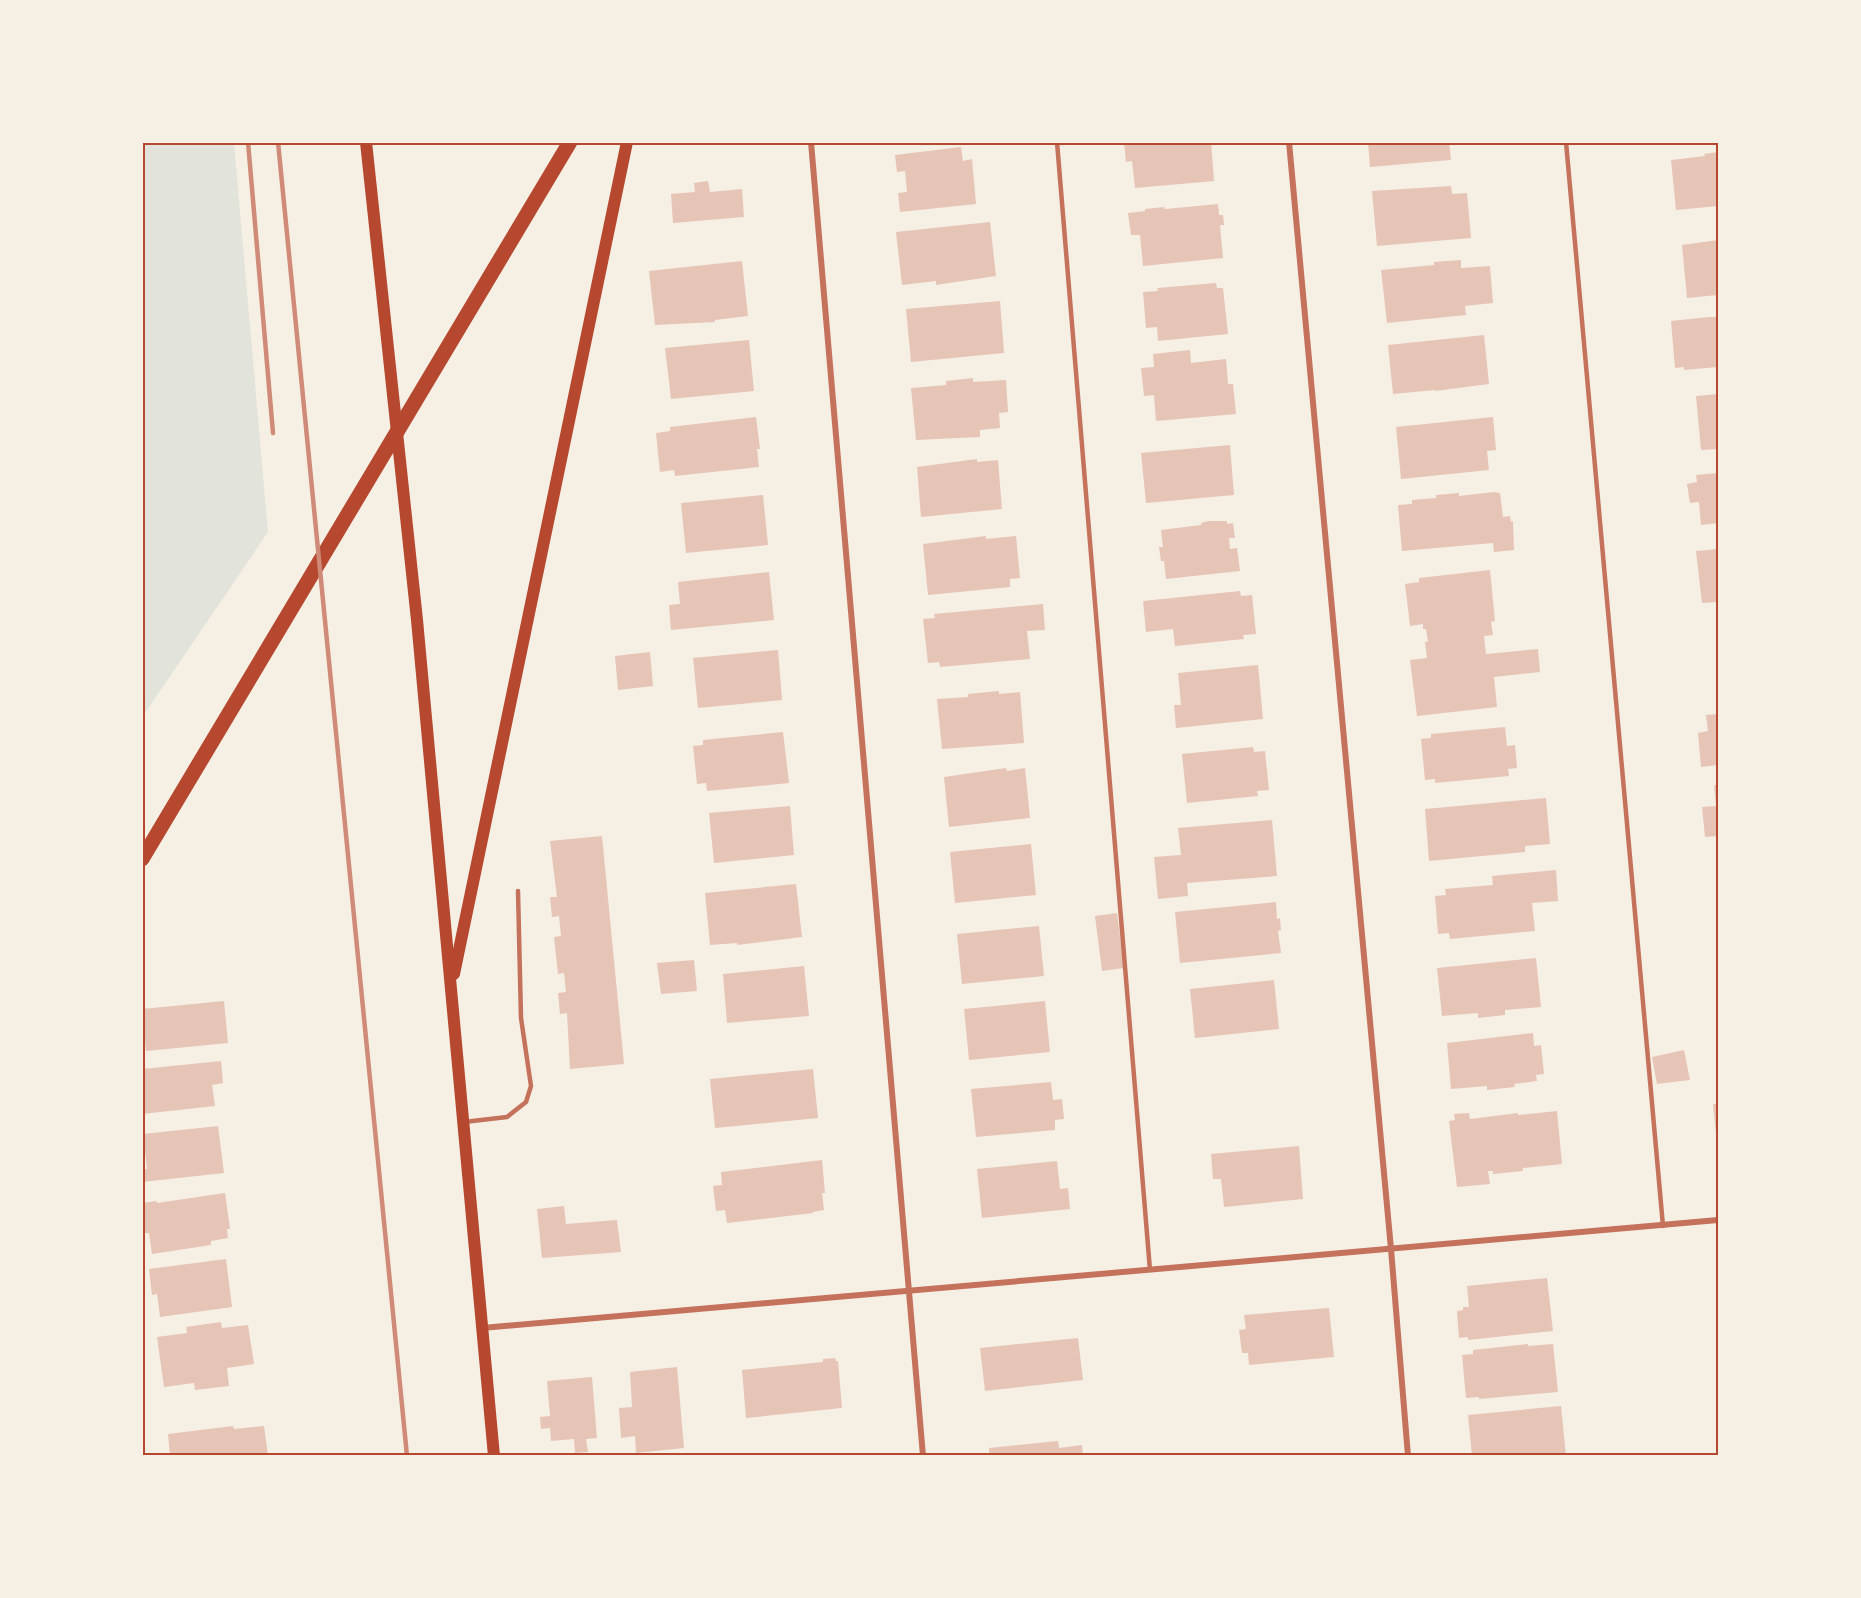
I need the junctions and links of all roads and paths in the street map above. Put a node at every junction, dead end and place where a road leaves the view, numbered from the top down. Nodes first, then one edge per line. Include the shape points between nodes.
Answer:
1 (366, 142) edge
2 (570, 142) edge
3 (627, 142) edge
4 (811, 142) edge
5 (1057, 142) edge
6 (1289, 142) edge
7 (1566, 142) edge
8 (142, 860) edge
9 (518, 891) dead end
10 (451, 987) junction
11 (464, 1122) junction
12 (1719, 1220) edge
13 (1663, 1226) junction
14 (1391, 1249) junction
15 (1150, 1270) junction
16 (909, 1291) junction
17 (482, 1328) junction
18 (494, 1455) edge
19 (923, 1455) edge
20 (1408, 1455) edge

1 - 10 main road
2 - 8 main road
3 - 10 main road
4 - 16 street
5 - 15 lane
6 - 14 street
7 - 13 lane
9 - 11 lane via 521,1018 531,1086 526,1102 507,1117
10 - 11 main road
11 - 17 main road
12 - 13 street
13 - 14 street
14 - 15 street
14 - 20 street
15 - 16 street
16 - 17 street
16 - 19 street
17 - 18 main road

